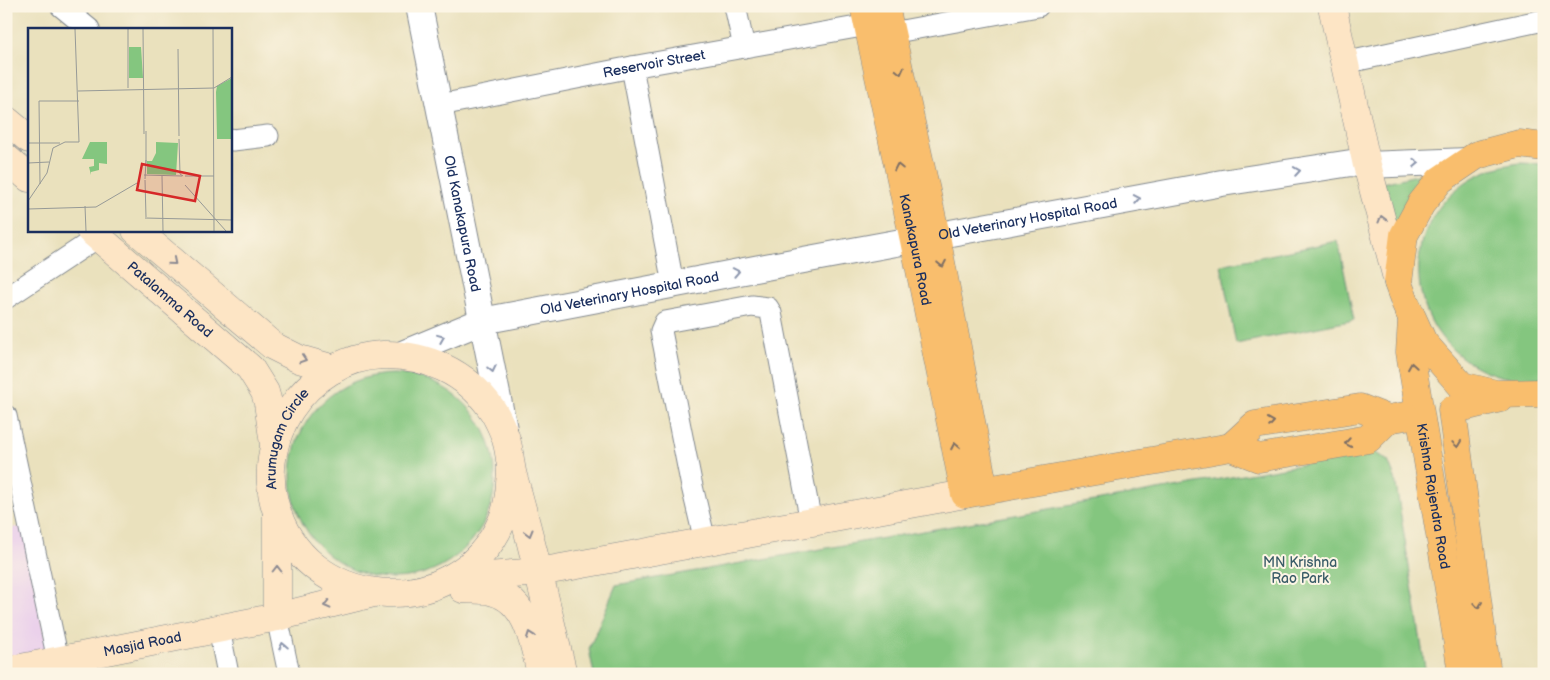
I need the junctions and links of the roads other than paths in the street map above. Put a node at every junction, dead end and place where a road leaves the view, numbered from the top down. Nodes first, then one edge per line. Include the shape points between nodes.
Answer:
1 (61, 6) edge
2 (420, 6) edge
3 (736, 6) edge
4 (1038, 6) edge
5 (1332, 6) edge
6 (1012, 9) edge
7 (877, 18) edge
8 (1544, 20) edge
9 (88, 28) edge
10 (744, 47) junction
11 (1344, 63) junction
12 (632, 67) junction
13 (440, 105) junction
14 (6, 120) edge
15 (268, 136) dead end
16 (28, 138) edge
17 (231, 139) edge
18 (1544, 147) edge
19 (6, 158) edge
20 (1468, 162) junction
21 (1368, 164) junction
22 (28, 177) edge
23 (137, 231) edge
24 (94, 233) edge
25 (925, 238) junction
26 (1398, 283) junction
27 (673, 284) junction
28 (6, 298) edge
29 (1412, 318) junction
30 (482, 321) junction
31 (400, 355) junction
32 (334, 369) junction
33 (1544, 393) edge
34 (1517, 394) junction
35 (1452, 410) junction
36 (1420, 414) junction
37 (6, 416) edge
38 (507, 442) junction
39 (274, 444) junction
40 (511, 469) junction
41 (975, 492) junction
42 (277, 514) junction
43 (811, 522) junction
44 (705, 541) junction
45 (539, 572) junction
46 (449, 579) junction
47 (424, 590) junction
48 (374, 593) junction
49 (277, 617) junction
50 (219, 629) junction
51 (60, 667) edge
52 (6, 671) edge
53 (228, 674) edge
54 (289, 674) edge
55 (540, 674) edge
56 (563, 674) edge
57 (1462, 674) edge
58 (1487, 674) edge

1 - 9 street
2 - 13 street, Old Kanakapura Road
3 - 10 street
4 - 6 street, Reservoir Street
5 - 11 main road
6 - 7 street, Reservoir Street
7 - 10 street, Reservoir Street
7 - 25 main road, Kanakapura Road
8 - 11 street
10 - 12 street, Reservoir Street
11 - 21 main road
12 - 13 street, Reservoir Street
12 - 27 street
13 - 30 street, Old Kanakapura Road
14 - 16 main road
15 - 17 street
18 - 20 main road via 1519,144 1476,156
19 - 22 main road
21 -> 20 street, Old Veterinary Hospital Road
20 - 26 main road via 1440,180 1421,204 1404,235
25 -> 21 street, Old Veterinary Hospital Road via 1222,183 1351,163
26 -> 21 main road
23 -> 32 main road via 273,346
24 - 28 street
24 - 39 main road, Patalamma Road via 250,368 265,392
27 -> 25 street, Old Veterinary Hospital Road
25 - 41 main road, Kanakapura Road
26 - 29 main road
27 - 30 street, Old Veterinary Hospital Road
29 - 34 main road via 1423,342 1462,386 1496,394
36 -> 29 main road, Krishna Rajendra Road via 1410,352
31 -> 30 street, Old Veterinary Hospital Road
30 -> 38 street, Old Kanakapura Road
31 - 32 main road, Arumugam Circle via 378,355
31 - 38 main road, Arumugam Circle via 436,363 467,381 492,408
32 - 39 main road, Arumugam Circle via 313,382 296,400
33 - 34 main road
34 - 35 main road
35 - 36 main road
35 -> 58 main road, Krishna Rajendra Road
36 - 41 main road via 1388,419 1360,408 1255,425 1231,447
36 - 57 main road, Krishna Rajendra Road
37 - 51 street
38 - 40 main road, Arumugam Circle
39 - 42 main road, Arumugam Circle via 270,467 271,491
40 -> 45 main road
40 - 46 main road, Arumugam Circle via 509,496 502,521 489,544 471,564
41 - 43 main road
42 - 48 main road, Arumugam Circle via 288,538 304,558 325,575 348,587
49 -> 42 main road
43 - 44 main road
43 - 44 street via 771,313 768,308 758,306 729,310 665,322 661,331 690,482
44 - 45 main road
45 - 46 main road
45 - 56 main road
46 - 47 main road, Arumugam Circle
47 - 48 main road, Arumugam Circle
55 -> 47 main road via 531,634 510,600 494,592
48 -> 49 main road, Masjid Road
49 - 50 main road, Masjid Road
54 -> 49 street
50 - 51 main road, Masjid Road
50 - 53 street
51 - 52 main road, Masjid Road

